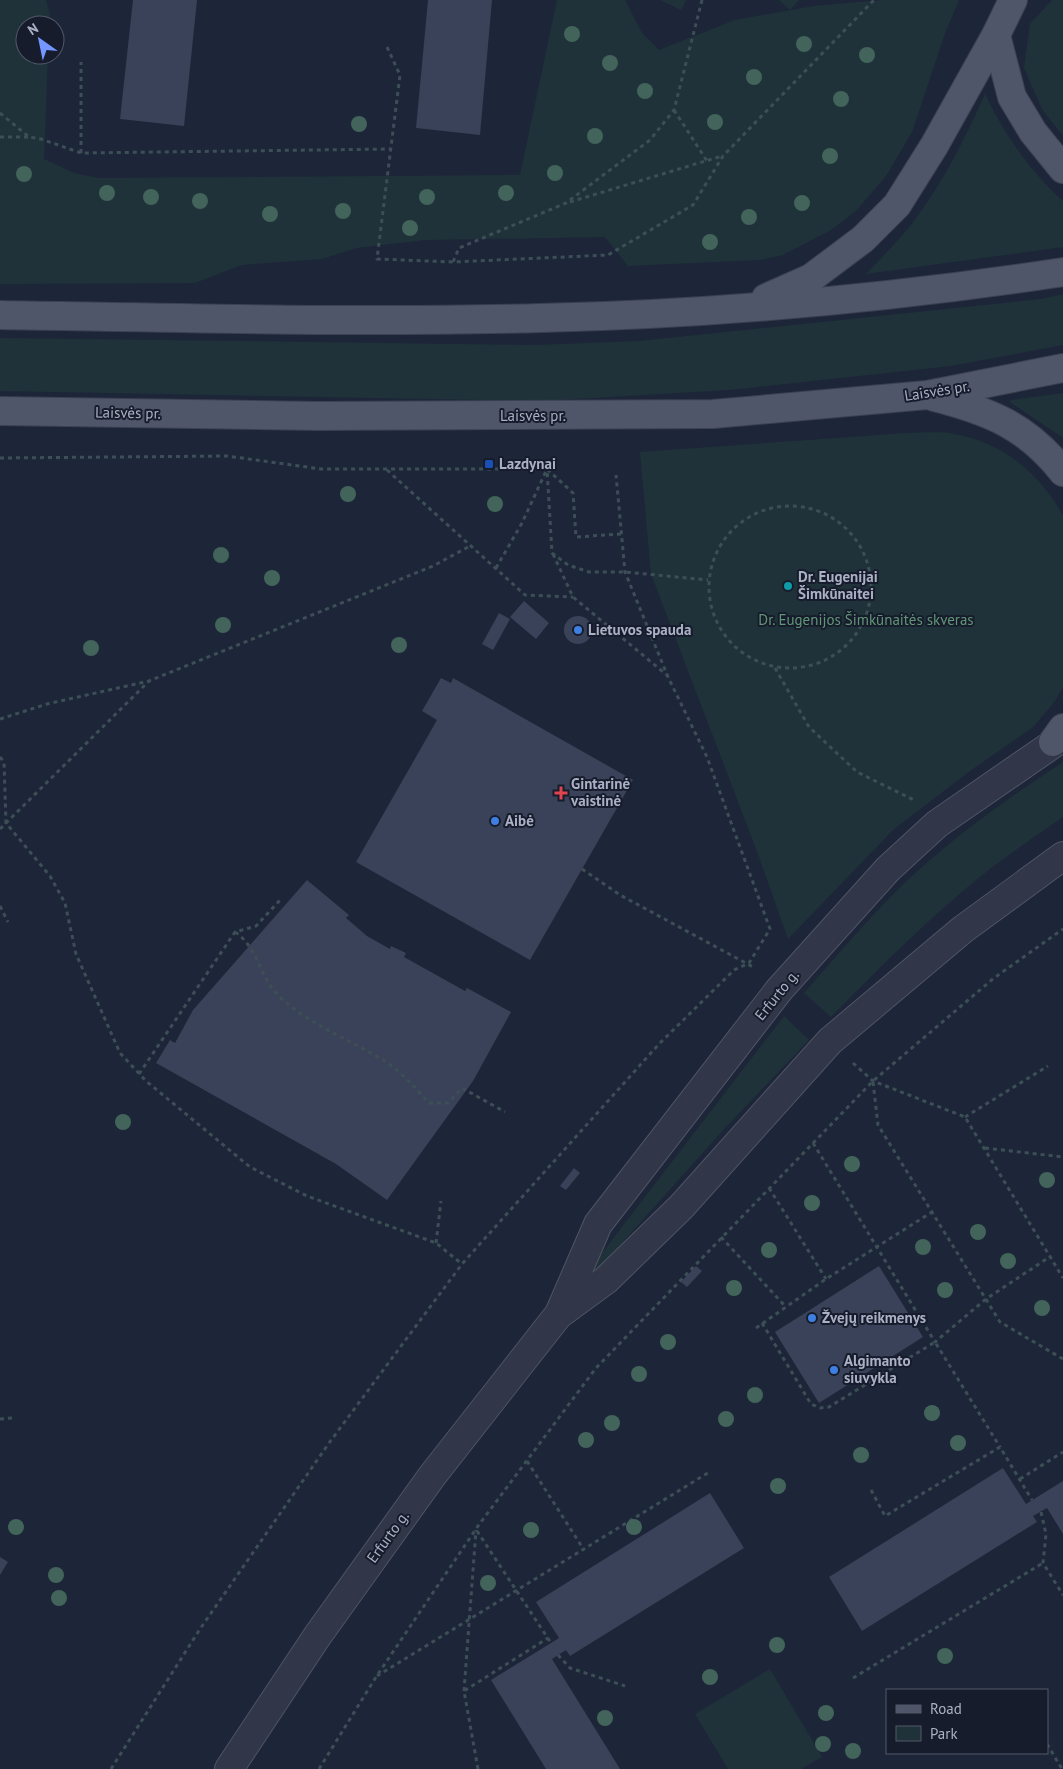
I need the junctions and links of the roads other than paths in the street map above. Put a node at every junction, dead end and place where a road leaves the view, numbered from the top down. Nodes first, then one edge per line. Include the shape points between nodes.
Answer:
1 (1013, 0) edge
2 (996, 35) junction
3 (1063, 169) edge
4 (1063, 272) edge
5 (746, 307) junction
6 (0, 315) edge
7 (1063, 368) edge
8 (927, 395) junction
9 (0, 411) edge
10 (1063, 472) edge
11 (1060, 736) edge
12 (1063, 856) edge
13 (559, 1314) junction
14 (230, 1769) edge

1 - 2 main road
2 - 3 main road via 1012,97 1033,132
2 - 5 main road via 897,205 863,239 811,278
4 - 5 main road via 959,288
5 - 6 main road via 540,318 367,320
7 - 8 main road, Laisvės pr.
8 - 9 main road, Laisvės pr. via 713,414 626,416
8 - 10 main road via 973,407 1017,427
11 - 13 street, Erfurto g. via 948,816 888,869 780,990 598,1224
12 - 13 street, Erfurto g. via 962,930 830,1041 682,1206 606,1280
13 - 14 street, Erfurto g. via 426,1484 318,1635

